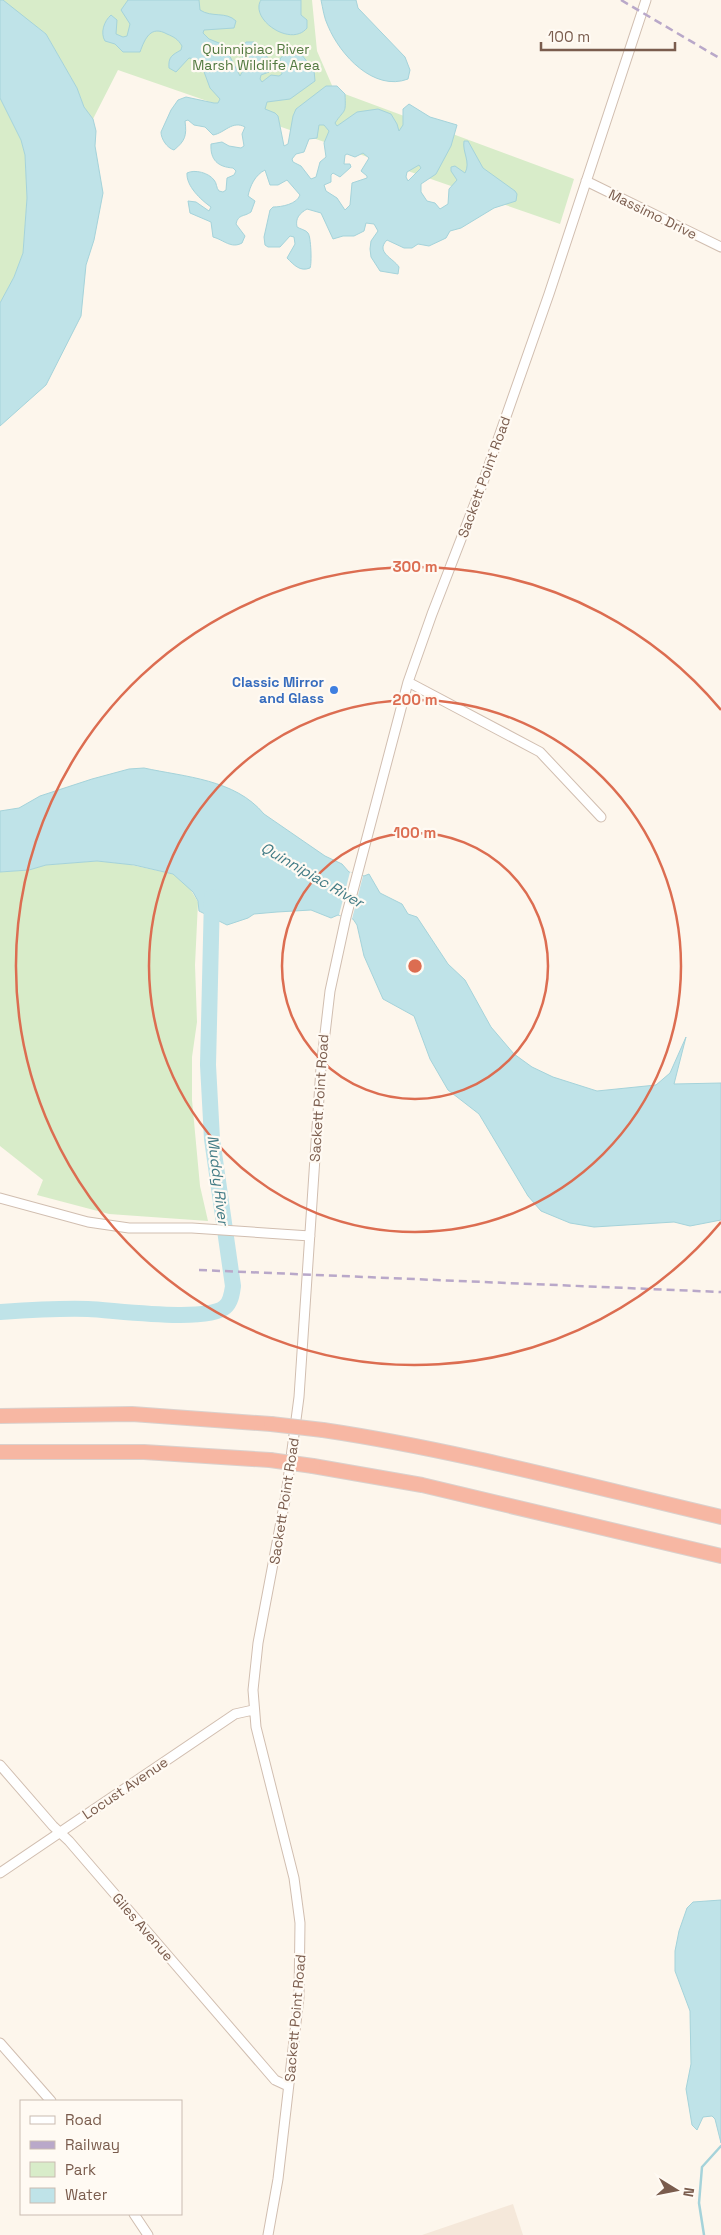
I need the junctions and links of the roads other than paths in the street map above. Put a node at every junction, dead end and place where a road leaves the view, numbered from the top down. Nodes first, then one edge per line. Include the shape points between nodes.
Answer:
1 (646, 0) edge
2 (586, 181) junction
3 (721, 247) edge
4 (408, 682) junction
5 (601, 817) dead end
6 (0, 1198) edge
7 (310, 1236) junction
8 (0, 1416) edge
9 (0, 1452) edge
10 (721, 1517) edge
11 (721, 1556) edge
12 (253, 1710) junction
13 (0, 1765) edge
14 (60, 1832) junction
15 (0, 1873) edge
16 (0, 2043) edge
17 (288, 2086) junction
18 (50, 2100) edge
19 (135, 2215) edge
20 (148, 2235) edge
21 (268, 2235) edge

1 - 2 street, Sackett Point Road
2 - 3 street, Massimo Drive
2 - 4 street, Sackett Point Road via 482,485
4 - 5 street via 540,752
4 - 7 street, Sackett Point Road via 333,974 324,1034
6 - 7 street via 88,1222 129,1228 192,1228
7 - 12 street, Sackett Point Road via 300,1397 286,1496 255,1664
8 - 10 highway, bridge via 142,1415 323,1430 463,1457
9 - 11 highway, bridge via 154,1452 313,1466 422,1486
12 - 14 street, Locust Avenue via 235,1714
12 - 17 street, Sackett Point Road via 294,1878 300,1923 299,1997
13 - 14 street, Giles Avenue
14 - 15 street, Locust Avenue
14 - 17 street, Giles Avenue via 275,2080
16 - 18 street
17 - 21 street, Sackett Point Road
19 - 20 street

